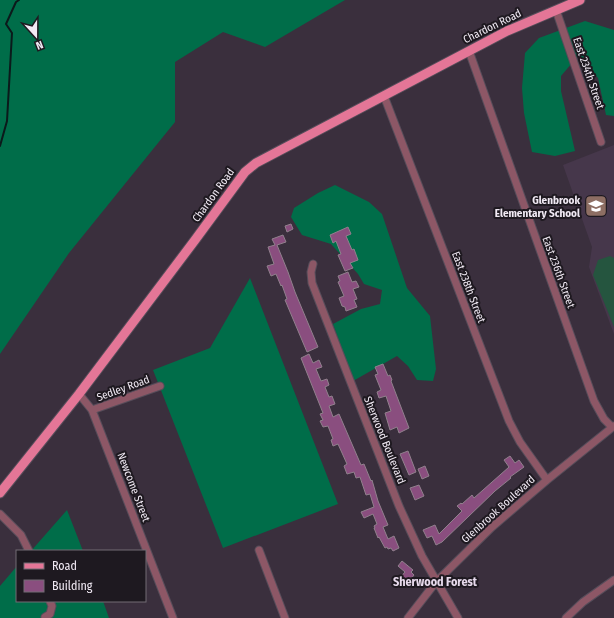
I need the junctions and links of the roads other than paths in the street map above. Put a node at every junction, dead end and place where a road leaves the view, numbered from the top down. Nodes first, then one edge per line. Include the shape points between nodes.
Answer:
1 (580, 0) edge
2 (556, 10) junction
3 (468, 51) junction
4 (384, 96) junction
5 (601, 142) dead end
6 (313, 264) dead end
7 (160, 386) dead end
8 (79, 394) junction
9 (92, 410) junction
10 (613, 427) edge
11 (547, 480) junction
12 (0, 493) edge
13 (0, 514) edge
14 (28, 550) edge
15 (259, 550) dead end
16 (614, 580) edge
17 (436, 582) junction
18 (50, 602) edge
19 (45, 616) dead end
20 (569, 617) edge
21 (173, 618) edge
22 (285, 618) edge
23 (408, 618) edge
24 (458, 618) edge

1 - 2 main road, Chardon Road
2 - 3 main road, Chardon Road
2 - 5 street, East 234th Street
3 - 4 main road, Chardon Road
3 - 10 street, East 236th Street via 594,401 603,417
4 - 8 main road, Chardon Road via 256,163 245,172
4 - 11 street, East 238th Street via 509,421 520,442
6 - 17 street, Sherwood Boulevard via 310,277 316,297 399,506
7 - 9 street, Sedley Road
8 - 9 street, Newcome Street
8 - 12 main road, Chardon Road
9 - 21 street, Newcome Street
10 - 11 street, Glenbrook Boulevard
11 - 17 street, Glenbrook Boulevard via 492,527
13 - 14 street via 21,535
15 - 22 street
16 - 20 street via 583,602
17 - 23 street, Glenbrook Boulevard
17 - 24 street, Sherwood Boulevard
18 - 19 street via 50,614

